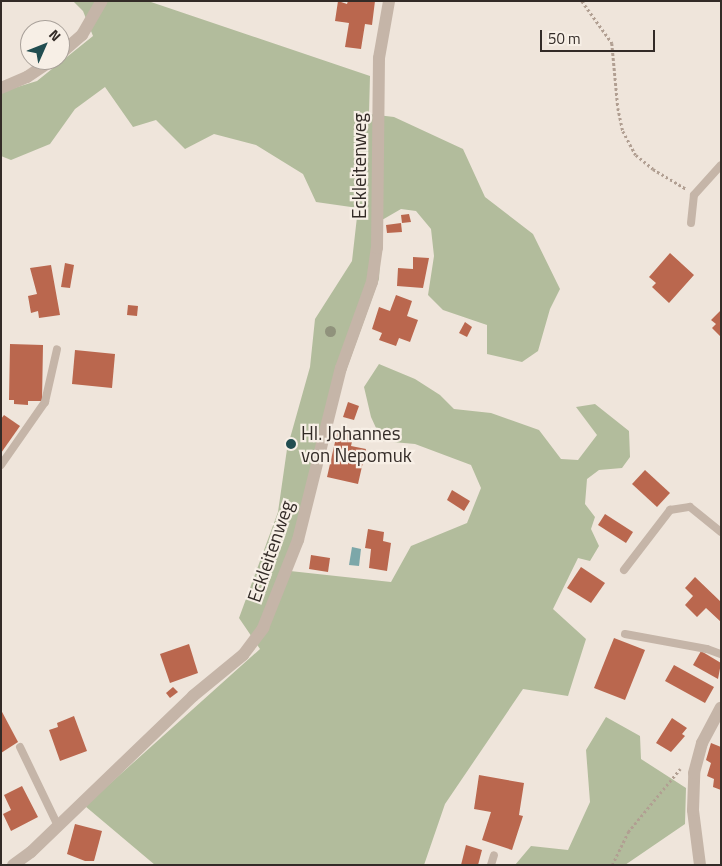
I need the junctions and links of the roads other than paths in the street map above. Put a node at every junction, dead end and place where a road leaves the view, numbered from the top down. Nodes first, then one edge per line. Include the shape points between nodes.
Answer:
1 (102, 1) edge
2 (389, 1) edge
3 (70, 45) edge
4 (37, 70) edge
5 (1, 88) edge
6 (721, 165) edge
7 (691, 223) dead end
8 (56, 349) dead end
9 (1, 466) edge
10 (721, 532) edge
11 (624, 570) dead end
12 (625, 634) dead end
13 (721, 654) edge
14 (721, 708) edge
15 (20, 747) dead end
16 (58, 826) junction
17 (494, 855) dead end
18 (13, 865) edge
19 (491, 865) edge
20 (700, 865) edge

1 - 3 street via 82,35
2 - 16 street, Eckleitenweg via 379,58 377,248 372,282 341,368 298,540 262,628 243,655 193,696
4 - 5 street
6 - 7 lane via 694,195
8 - 9 lane via 45,402
10 - 11 lane via 690,507 670,510
12 - 13 lane
14 - 20 street via 702,743 694,773
15 - 16 lane
16 - 18 street, Eckleitenweg
17 - 19 lane

